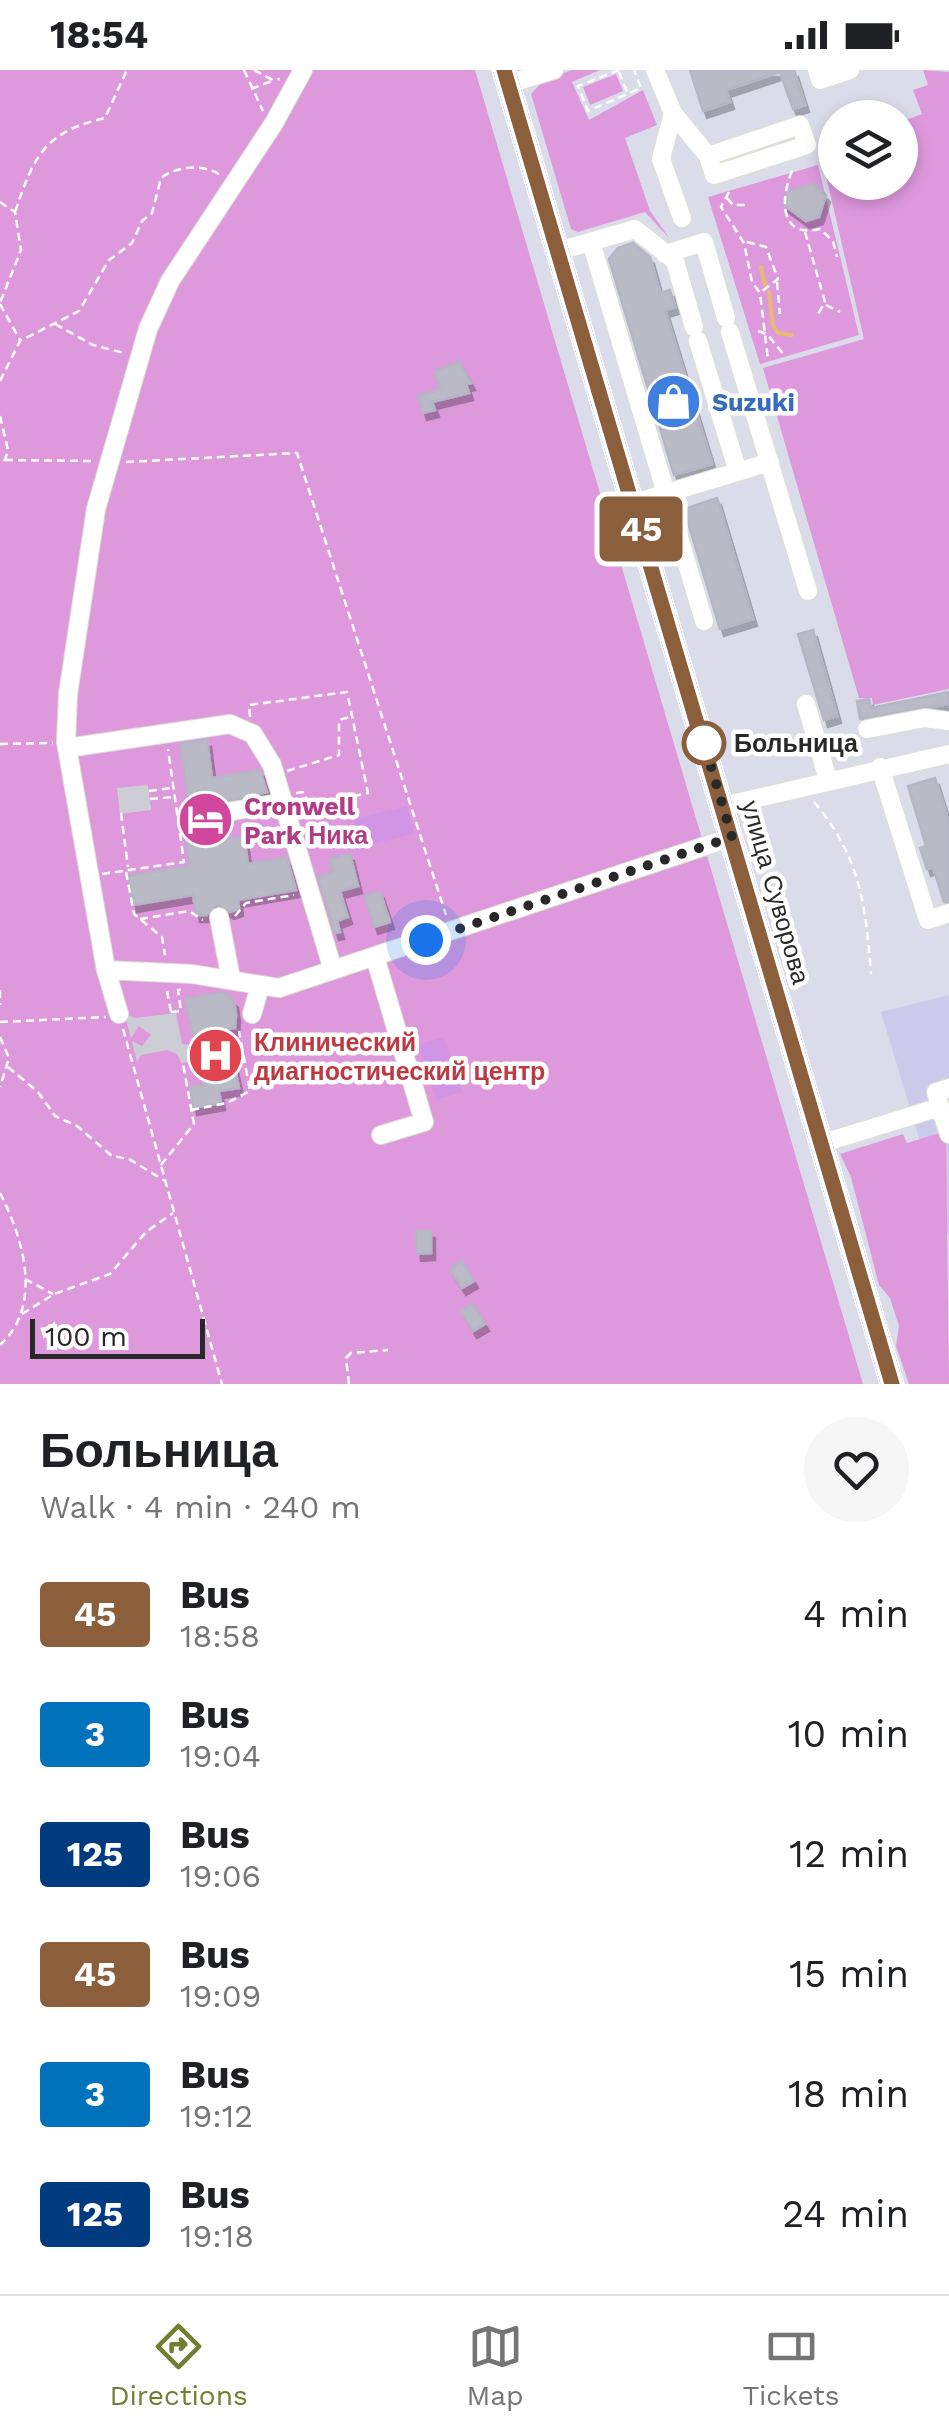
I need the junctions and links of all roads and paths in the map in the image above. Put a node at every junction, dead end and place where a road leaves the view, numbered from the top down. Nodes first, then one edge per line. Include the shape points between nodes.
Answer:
1 (127, 70) edge
2 (244, 70) edge
3 (254, 70) edge
4 (554, 70) edge
5 (619, 70) edge
6 (634, 70) edge
7 (656, 70) edge
8 (817, 70) edge
9 (850, 70) edge
10 (302, 72) edge
11 (506, 77) edge
12 (273, 80) junction
13 (250, 90) junction
14 (628, 94) junction
15 (674, 113) junction
16 (274, 123) junction
17 (708, 156) junction
18 (244, 169) junction
19 (792, 171) dead end
20 (0, 202) edge
21 (745, 205) dead end
22 (14, 212) junction
23 (682, 218) dead end
24 (804, 231) junction
25 (590, 242) junction
26 (744, 242) junction
27 (559, 251) junction
28 (666, 254) junction
29 (837, 257) dead end
30 (777, 280) junction
31 (760, 293) junction
32 (0, 304) edge
33 (824, 305) junction
34 (840, 312) dead end
35 (780, 314) dead end
36 (818, 314) dead end
37 (55, 324) junction
38 (758, 331) dead end
39 (767, 334) junction
40 (20, 342) junction
41 (784, 355) dead end
42 (140, 356) junction
43 (768, 360) dead end
44 (0, 381) edge
45 (0, 416) edge
46 (2, 434) edge
47 (3, 460) edge
48 (770, 462) junction
49 (108, 463) junction
50 (738, 472) junction
51 (666, 493) junction
52 (634, 503) junction
53 (808, 592) dead end
54 (704, 621) dead end
55 (806, 704) dead end
56 (352, 717) junction
57 (949, 721) edge
58 (868, 730) dead end
59 (165, 733) junction
60 (252, 734) junction
61 (0, 744) edge
62 (67, 745) junction
63 (949, 754) edge
64 (880, 767) junction
65 (276, 774) junction
66 (828, 780) junction
67 (800, 786) junction
68 (174, 788) junction
69 (149, 791) dead end
70 (175, 796) junction
71 (150, 799) dead end
72 (283, 799) junction
73 (308, 806) junction
74 (723, 806) junction
75 (222, 813) dead end
76 (121, 814) dead end
77 (289, 821) junction
78 (732, 837) junction
79 (127, 870) junction
80 (90, 876) junction
81 (949, 913) edge
82 (219, 918) dead end
83 (452, 932) junction
84 (166, 955) dead end
85 (375, 957) junction
86 (106, 970) junction
87 (333, 970) junction
88 (871, 974) dead end
89 (231, 980) junction
90 (260, 986) junction
91 (190, 988) dead end
92 (0, 990) edge
93 (167, 992) dead end
94 (0, 1004) edge
95 (118, 1014) junction
96 (252, 1014) dead end
97 (0, 1022) edge
98 (239, 1031) dead end
99 (0, 1037) edge
100 (183, 1064) dead end
101 (8, 1067) junction
102 (0, 1087) edge
103 (949, 1088) edge
104 (940, 1106) junction
105 (191, 1110) junction
106 (949, 1134) edge
107 (381, 1135) dead end
108 (820, 1144) junction
109 (161, 1165) junction
110 (166, 1181) junction
111 (0, 1193) edge
112 (174, 1212) junction
113 (25, 1279) junction
114 (54, 1294) junction
115 (22, 1314) junction
116 (0, 1345) edge
117 (388, 1350) dead end
118 (222, 1384) edge
119 (349, 1384) edge
120 (892, 1384) edge

1 - 22 path via 105,118 58,132 44,146
2 - 13 path
3 - 12 path
4 - 11 lane
5 - 14 path
5 - 14 path via 578,86 588,111
6 - 14 path via 641,88
7 - 15 lane
8 - 9 lane via 820,80
10 - 12 path
10 - 16 lane
11 - 27 main road, улица Суворова
12 - 13 path
13 - 16 path
15 - 17 lane
15 - 23 lane via 661,159
16 - 18 lane
17 - 17 lane via 800,125 807,144 714,175
18 - 37 path via 230,176 206,168 167,173 132,244 109,260 78,311
18 - 42 lane via 170,281
19 - 24 path via 783,211
20 - 22 path
21 - 26 path via 733,204 728,194 722,210
22 - 32 path via 21,250
24 - 29 path via 820,228
24 - 33 path
25 - 27 lane
25 - 28 lane via 635,228
25 - 51 lane
26 - 30 path via 770,251
26 - 31 path
27 - 52 main road, улица Суворова
28 - 48 lane via 704,242
28 - 50 lane via 675,262
30 - 31 path
30 - 35 path
31 - 39 path
32 - 40 path
33 - 34 path
33 - 36 path
37 - 40 path
37 - 42 path via 93,345
38 - 39 path
39 - 41 path
39 - 43 path
40 - 44 path
42 - 49 lane
45 - 46 path
46 - 47 path
47 - 49 path
48 - 50 lane
48 - 53 lane
49 - 62 lane via 70,677
49 - 83 path via 298,454
50 - 51 lane
51 - 52 lane
51 - 54 lane
52 - 74 main road, улица Суворова
55 - 66 lane
56 - 60 path via 346,692 249,706
56 - 65 path via 339,720 339,755
56 - 73 path via 368,793
57 - 58 lane via 926,718
59 - 60 lane via 230,724
59 - 62 lane
59 - 68 path
60 - 65 lane
61 - 62 path
62 - 80 lane
63 - 64 lane
64 - 66 lane
64 - 81 lane via 928,920
65 - 72 lane
66 - 67 lane
67 - 74 lane
67 - 88 path via 855,864
68 - 69 path
68 - 70 path
70 - 71 path
70 - 79 path via 184,862
72 - 73 path via 304,792
72 - 75 lane
72 - 77 lane
73 - 77 path via 306,817
74 - 78 main road, улица Суворова
76 - 79 path
77 - 87 lane
78 - 83 lane
78 - 108 main road, улица Суворова
79 - 80 path
79 - 84 path via 134,914 162,936
80 - 86 lane
82 - 89 lane
83 - 85 lane
85 - 87 lane
85 - 107 lane via 424,1122
86 - 89 lane
86 - 95 lane
87 - 90 lane via 279,988
89 - 90 lane
90 - 96 lane
91 - 93 path via 178,990 181,1011 171,1013
92 - 94 path
95 - 97 path
95 - 109 path
98 - 105 path via 250,1091
99 - 101 path
100 - 105 path
101 - 102 path
101 - 110 path via 55,1116 112,1156
103 - 104 lane via 936,1092
104 - 106 lane
104 - 108 lane
105 - 109 path via 194,1124
108 - 120 main road, улица Суворова
109 - 110 path
110 - 112 path
111 - 113 path
112 - 114 path via 146,1232 110,1274
112 - 118 path
113 - 114 path
113 - 115 path
114 - 115 path
115 - 116 path
117 - 119 path via 346,1358

